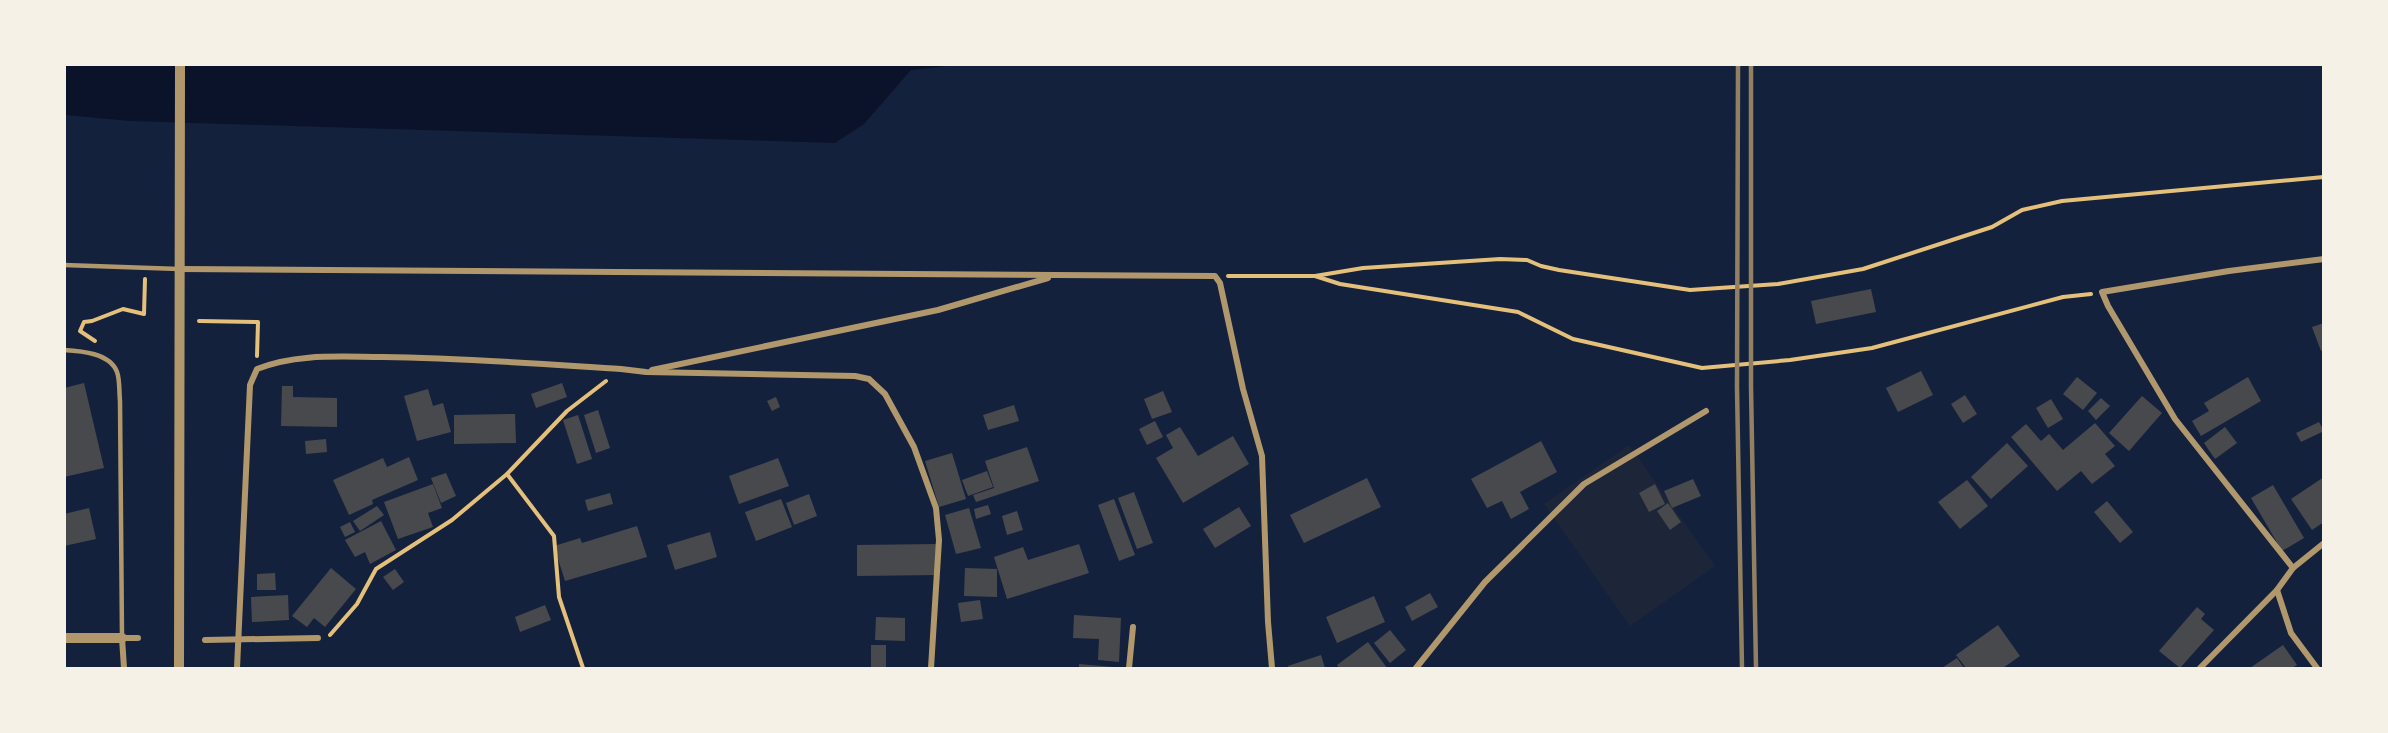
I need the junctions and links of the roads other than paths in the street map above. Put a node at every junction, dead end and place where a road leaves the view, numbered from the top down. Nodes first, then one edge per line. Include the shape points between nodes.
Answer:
1 (180, 64) edge
2 (2324, 259) edge
3 (64, 265) edge
4 (179, 269) junction
5 (1056, 276) junction
6 (64, 350) edge
7 (646, 372) junction
8 (1706, 411) dead end
9 (2324, 543) edge
10 (2293, 568) junction
11 (2277, 590) junction
12 (1133, 627) dead end
13 (64, 638) edge
14 (122, 638) junction
15 (138, 638) dead end
16 (318, 638) road end
17 (205, 640) dead end
18 (239, 640) junction
19 (124, 669) edge
20 (179, 669) edge
21 (237, 669) edge
22 (931, 669) edge
23 (1129, 669) edge
24 (1272, 669) edge
25 (1416, 669) edge
26 (2200, 669) edge
27 (2317, 669) edge

1 - 4 street
2 - 10 street via 2102,292 2175,418
3 - 4 lane
4 - 5 street
4 - 20 street
5 - 7 street via 938,310
5 - 24 street via 1215,276 1220,283 1262,456
6 - 14 lane via 95,354 111,362 117,372
7 - 18 street via 442,358 349,357 304,357 257,369 250,385
7 - 22 street via 855,375 869,380 885,394 914,447 936,508 939,540
8 - 25 street via 1584,484 1485,582
9 - 10 street
10 - 11 street
11 - 26 street
11 - 27 street via 2291,633
12 - 23 street
13 - 14 street
14 - 15 street
14 - 19 street
16 - 18 street
17 - 18 street
18 - 21 street

